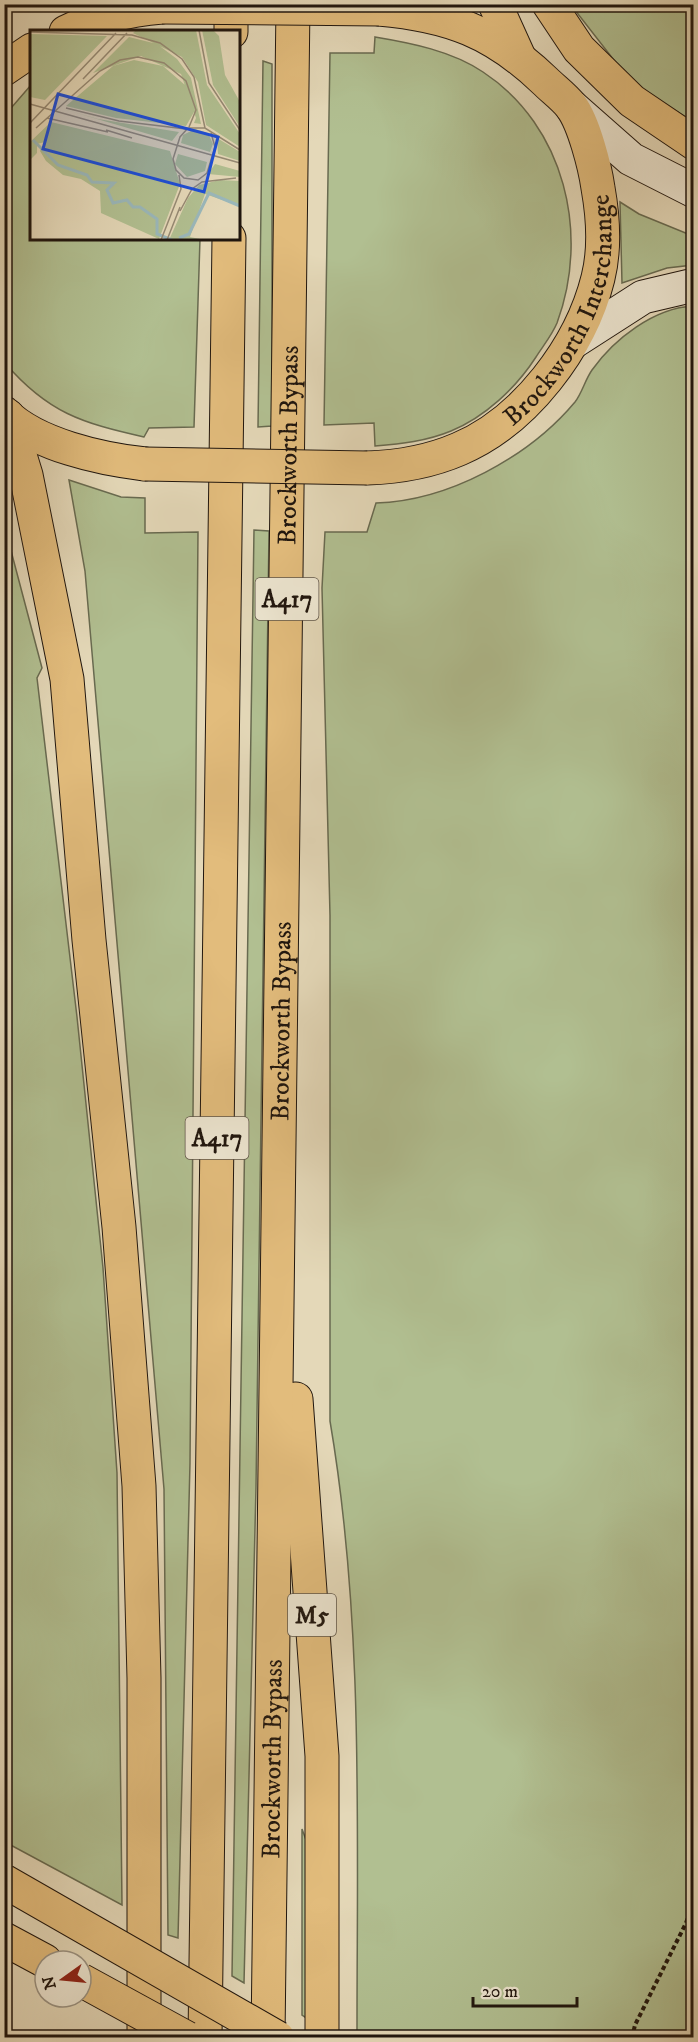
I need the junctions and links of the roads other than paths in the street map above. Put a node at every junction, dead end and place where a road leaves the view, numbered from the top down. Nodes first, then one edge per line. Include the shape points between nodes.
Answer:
1 (231, 4) edge
2 (293, 4) edge
3 (495, 4) edge
4 (549, 4) edge
5 (70, 30) edge
6 (231, 30) edge
7 (30, 51) edge
8 (519, 57) junction
9 (4, 69) edge
10 (572, 107) junction
11 (693, 143) edge
12 (693, 191) edge
13 (229, 240) edge
14 (693, 285) edge
15 (573, 342) junction
16 (6, 414) edge
17 (281, 1194) junction
18 (4, 1881) edge
19 (4, 1939) edge
20 (33, 1955) edge
21 (93, 1986) edge
22 (144, 2037) edge
23 (187, 2037) edge
24 (205, 2037) edge
25 (268, 2037) edge
26 (278, 2037) edge
27 (322, 2037) edge

1 - 6 highway
2 - 17 highway, Brockworth Bypass / A417
3 - 8 highway
4 - 11 highway via 579,49 632,101
5 - 8 highway, Brockworth Interchange, bridge via 93,19 162,7 379,9 417,12 467,26
7 - 9 highway
8 - 10 highway, Brockworth Interchange
10 - 12 main road via 631,159
10 - 15 highway, Brockworth Interchange via 594,163 602,206 598,278
13 - 24 highway, A417
14 - 15 main road via 643,297
15 - 16 highway, Brockworth Interchange, bridge via 528,400 486,435 433,459 400,467 145,464 86,454 57,444
16 - 22 highway via 26,475 67,679 119,1227 139,1486 144,1678
17 - 25 highway, Brockworth Bypass / A417
17 - 27 highway, M5 via 322,1756
18 - 26 highway, bridge
19 - 20 highway
21 - 23 highway, bridge

